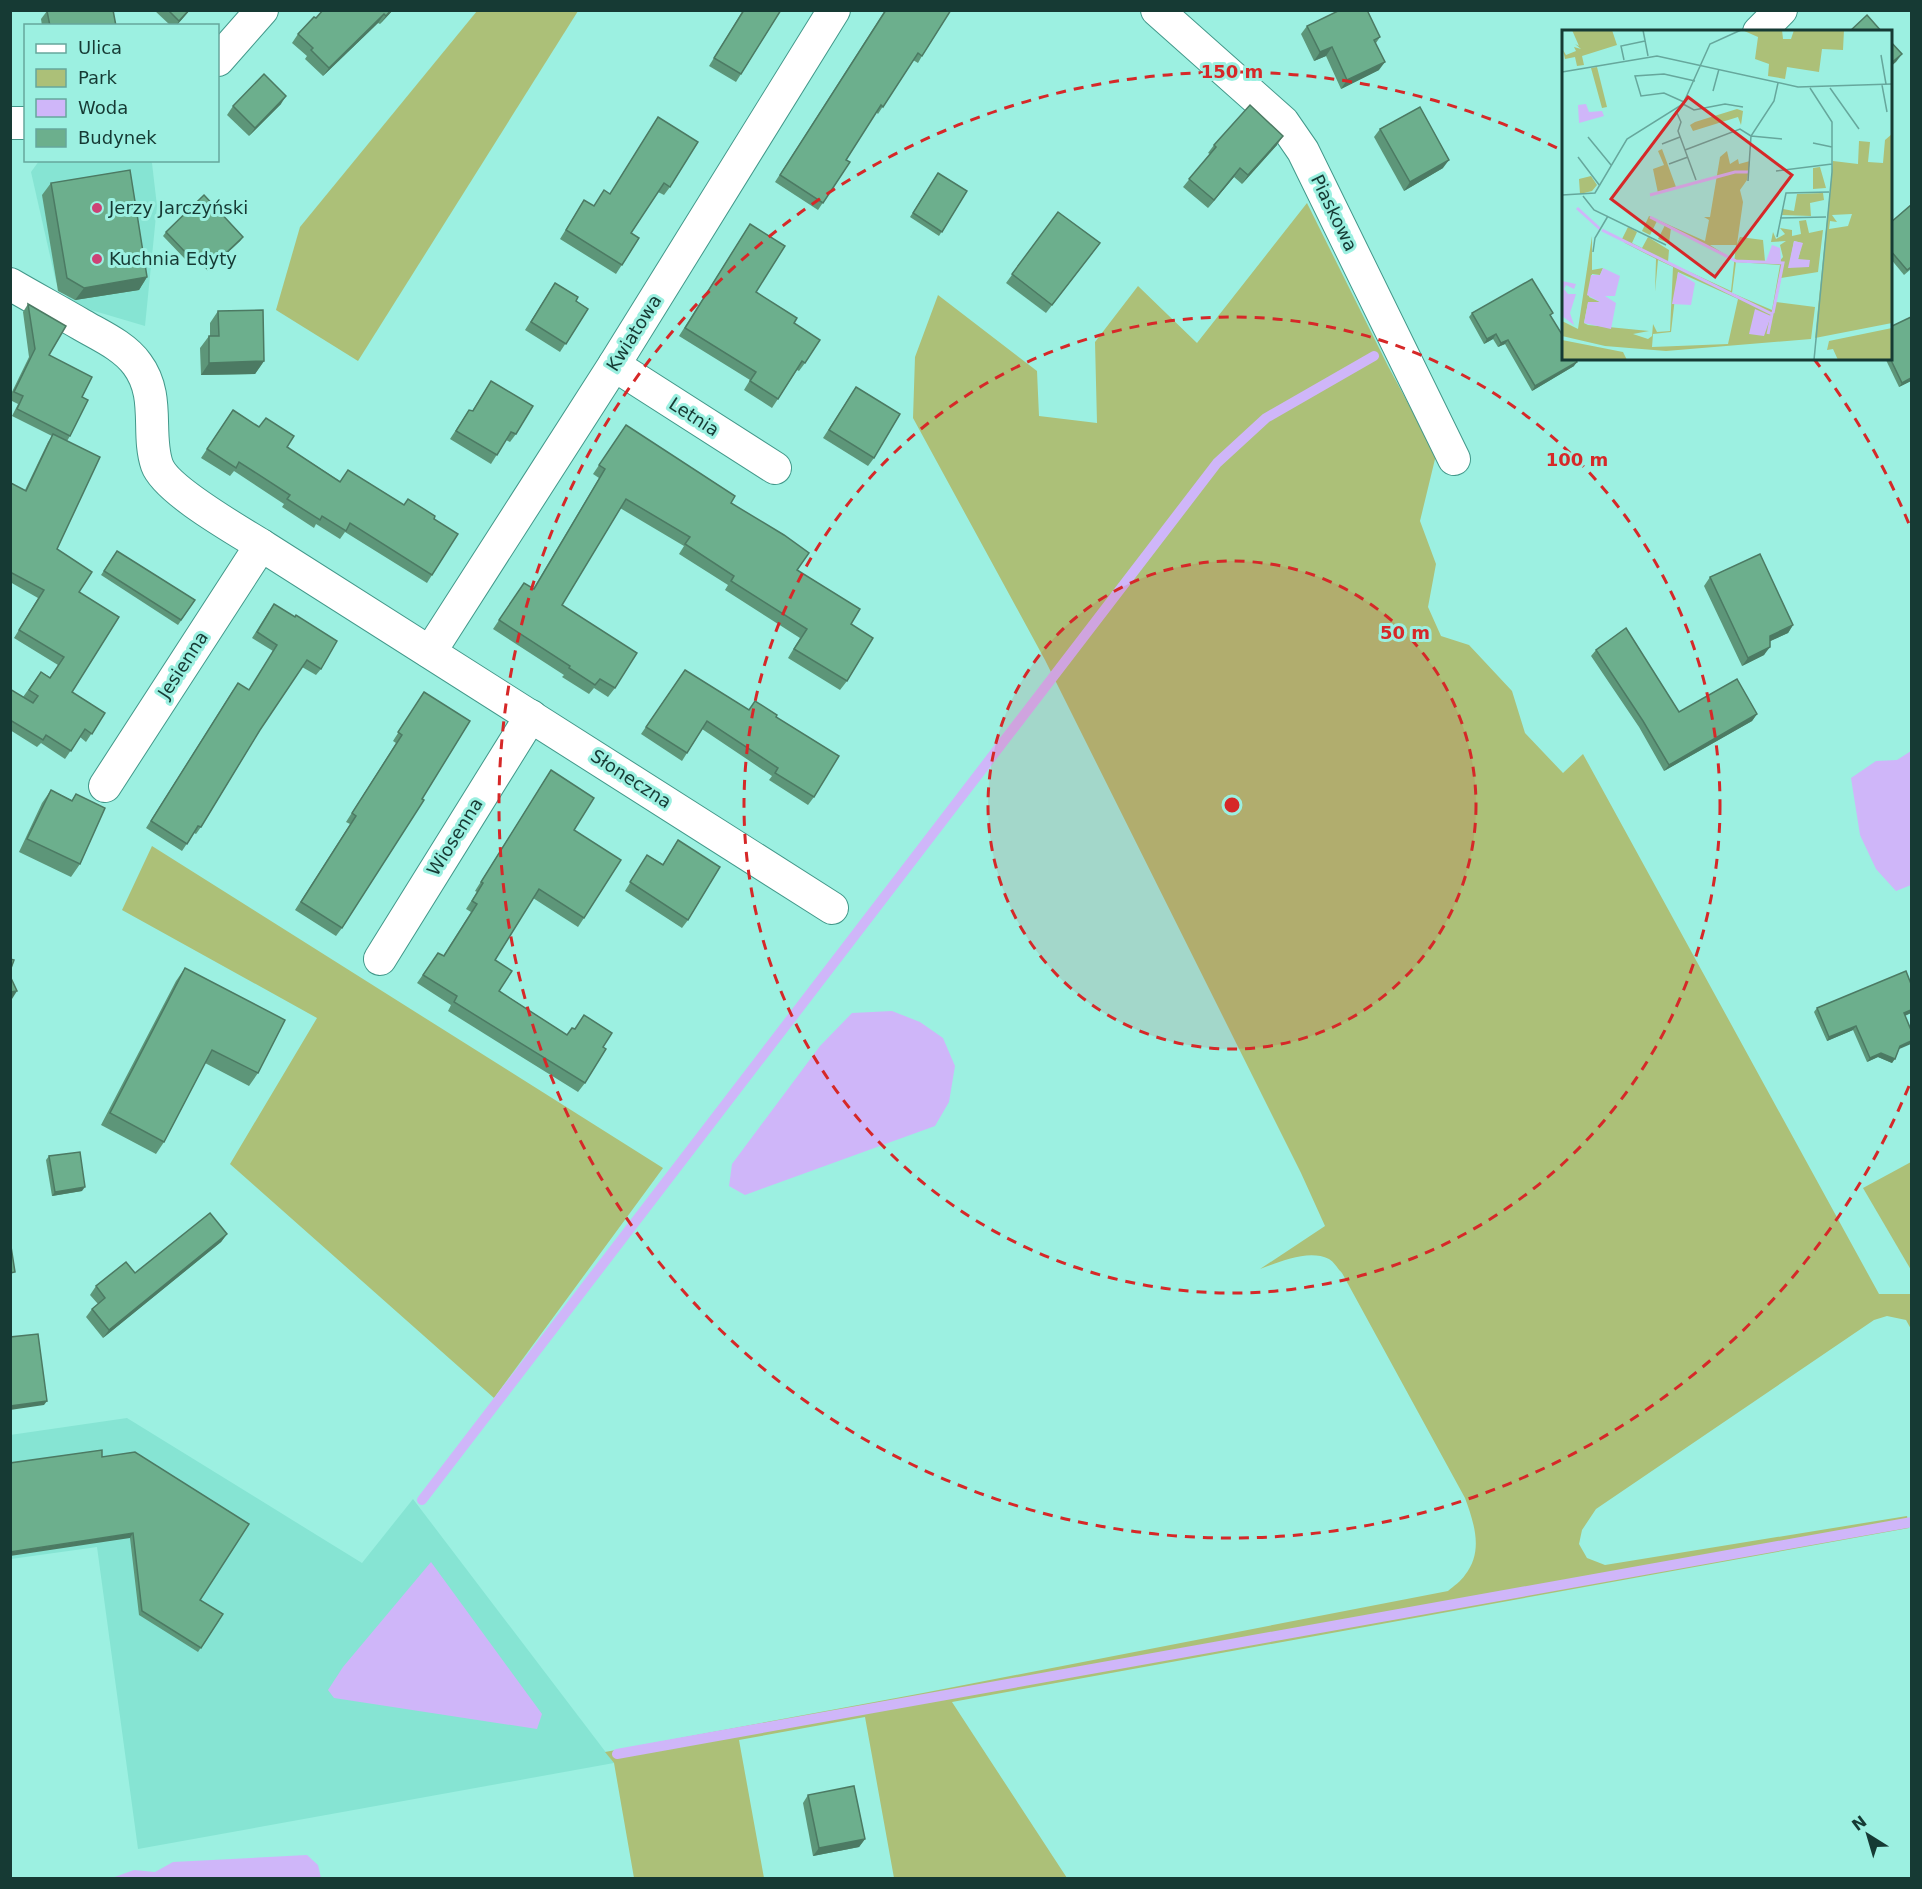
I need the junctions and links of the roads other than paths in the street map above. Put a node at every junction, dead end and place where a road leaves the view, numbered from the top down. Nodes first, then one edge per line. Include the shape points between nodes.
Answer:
1 (262, 10) edge
2 (834, 10) edge
3 (1157, 10) edge
4 (1781, 10) edge
5 (1761, 30) edge
6 (219, 59) edge
7 (10, 284) edge
8 (614, 365) junction
9 (1454, 459) dead end
10 (775, 468) dead end
11 (261, 545) junction
12 (430, 652) junction
13 (531, 716) junction
14 (105, 786) dead end
15 (832, 908) dead end
16 (380, 959) dead end

1 - 6 street
2 - 8 street, Kwiatowa
3 - 9 street, Piaskowa via 1283,122 1303,151
4 - 5 street
7 - 11 street, Słoneczna via 116,344 136,362 150,391 156,458 162,476
8 - 10 street, Letnia
8 - 12 street, Kwiatowa
11 - 12 street, Słoneczna
11 - 14 street, Jesienna
12 - 13 street, Słoneczna
13 - 15 street, Słoneczna
13 - 16 street, Wiosenna

